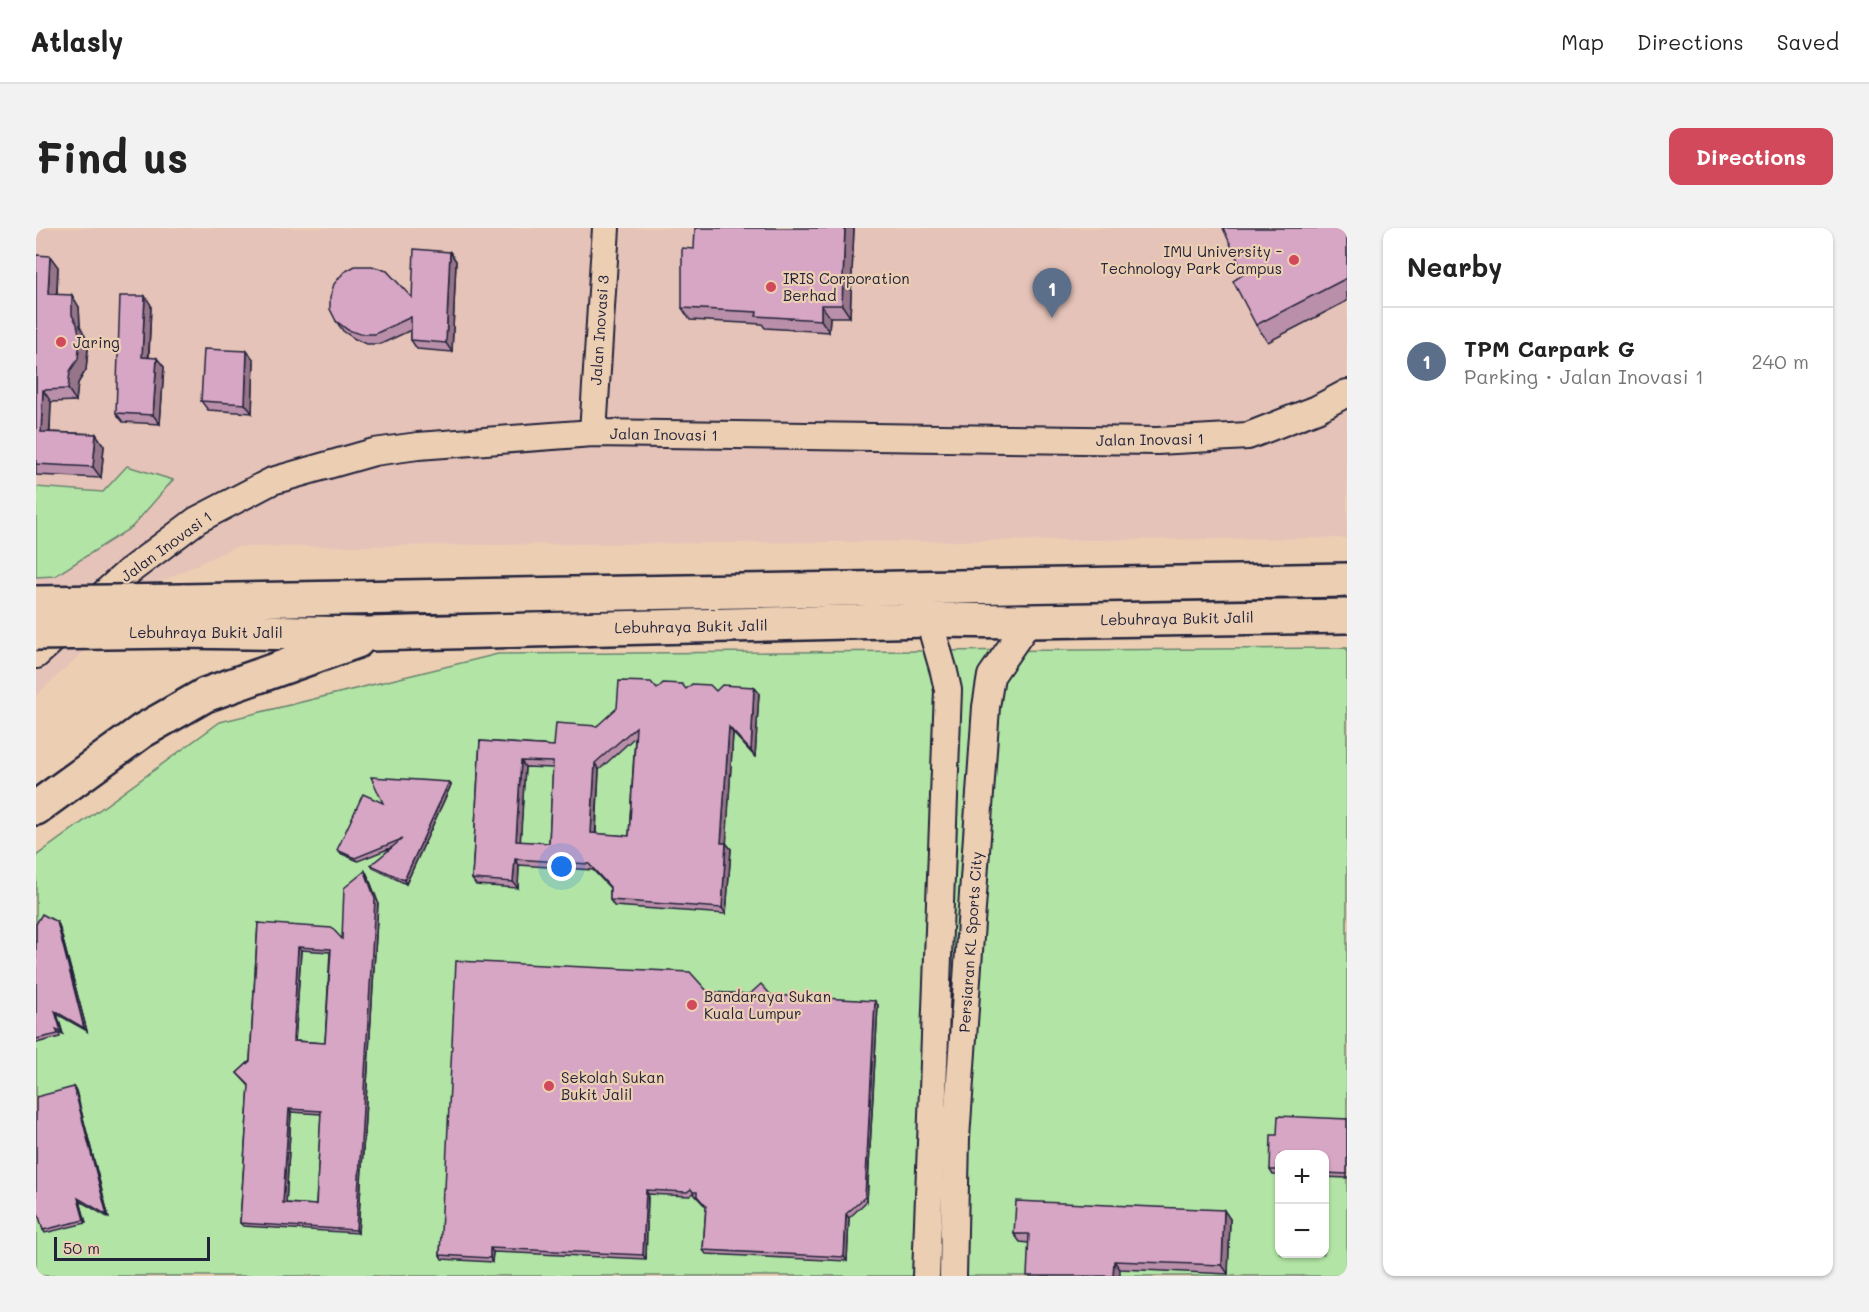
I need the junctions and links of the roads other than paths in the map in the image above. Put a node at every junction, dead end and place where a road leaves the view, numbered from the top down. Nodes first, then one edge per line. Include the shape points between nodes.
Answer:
1 (606, 228) edge
2 (1347, 393) edge
3 (593, 433) junction
4 (1347, 580) edge
5 (36, 603) edge
6 (180, 616) junction
7 (1347, 616) edge
8 (929, 620) junction
9 (1029, 621) junction
10 (36, 633) edge
11 (369, 634) junction
12 (36, 655) edge
13 (36, 808) edge
14 (926, 1276) edge
15 (954, 1276) edge

1 - 3 street, Jalan Inovasi 3
2 - 3 street, Jalan Inovasi 1 via 1248,436 1168,440
3 - 12 street, Jalan Inovasi 1 via 374,452 272,481 197,520 128,572
4 - 6 highway, Lebuhraya Bukit Jalil
5 - 6 highway, Lebuhraya Bukit Jalil, bridge
6 - 10 highway, Lebuhraya Bukit Jalil, bridge
6 - 11 highway, Lebuhraya Bukit Jalil
7 - 9 highway, Lebuhraya Bukit Jalil
8 - 9 highway, Lebuhraya Bukit Jalil
8 - 11 highway, Lebuhraya Bukit Jalil
8 - 14 street, Persiaran KL Sports City via 948,690
9 - 15 street, Persiaran KL Sports City via 991,676 986,707 956,1138
11 - 13 highway via 205,695 142,731

